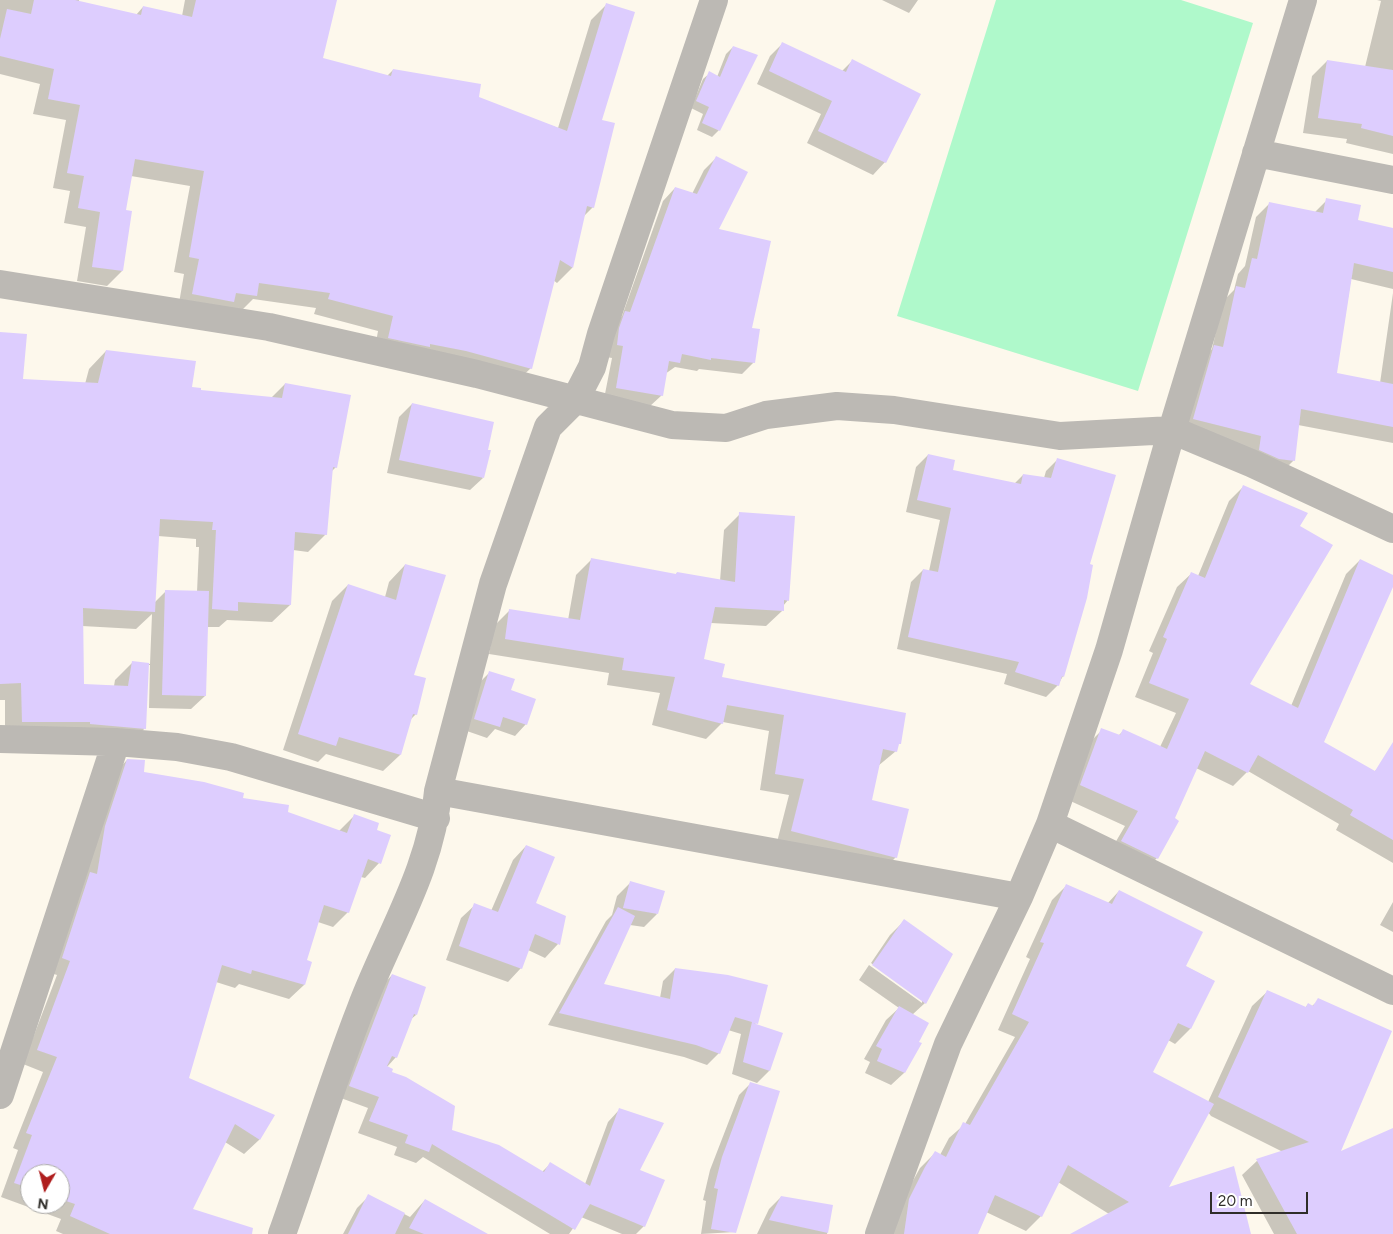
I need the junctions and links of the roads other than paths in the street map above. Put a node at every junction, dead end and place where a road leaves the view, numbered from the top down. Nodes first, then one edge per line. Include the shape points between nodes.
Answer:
1 (714, 0) edge
2 (1303, 0) edge
3 (1256, 154) junction
4 (1393, 180) edge
5 (0, 284) edge
6 (575, 400) junction
7 (1172, 430) junction
8 (1393, 529) edge
9 (0, 739) edge
10 (116, 742) junction
11 (438, 791) junction
12 (436, 818) junction
13 (1050, 824) junction
14 (1019, 897) junction
15 (1393, 991) edge
16 (0, 1095) edge
17 (282, 1234) edge
18 (879, 1234) edge

1 - 6 street via 592,367
2 - 3 street
3 - 4 street
3 - 7 street
5 - 6 street via 270,327
6 - 7 street via 681,426 726,428 766,415 837,406 894,410 1060,436
6 - 11 street via 548,427 496,575
7 - 8 street
7 - 13 street via 1109,650
9 - 10 street
10 - 12 street via 177,747 231,757
10 - 16 street
11 - 12 street
11 - 14 street
12 - 17 street via 421,869 361,1007
13 - 14 street
13 - 15 street
14 - 18 street via 948,1044

